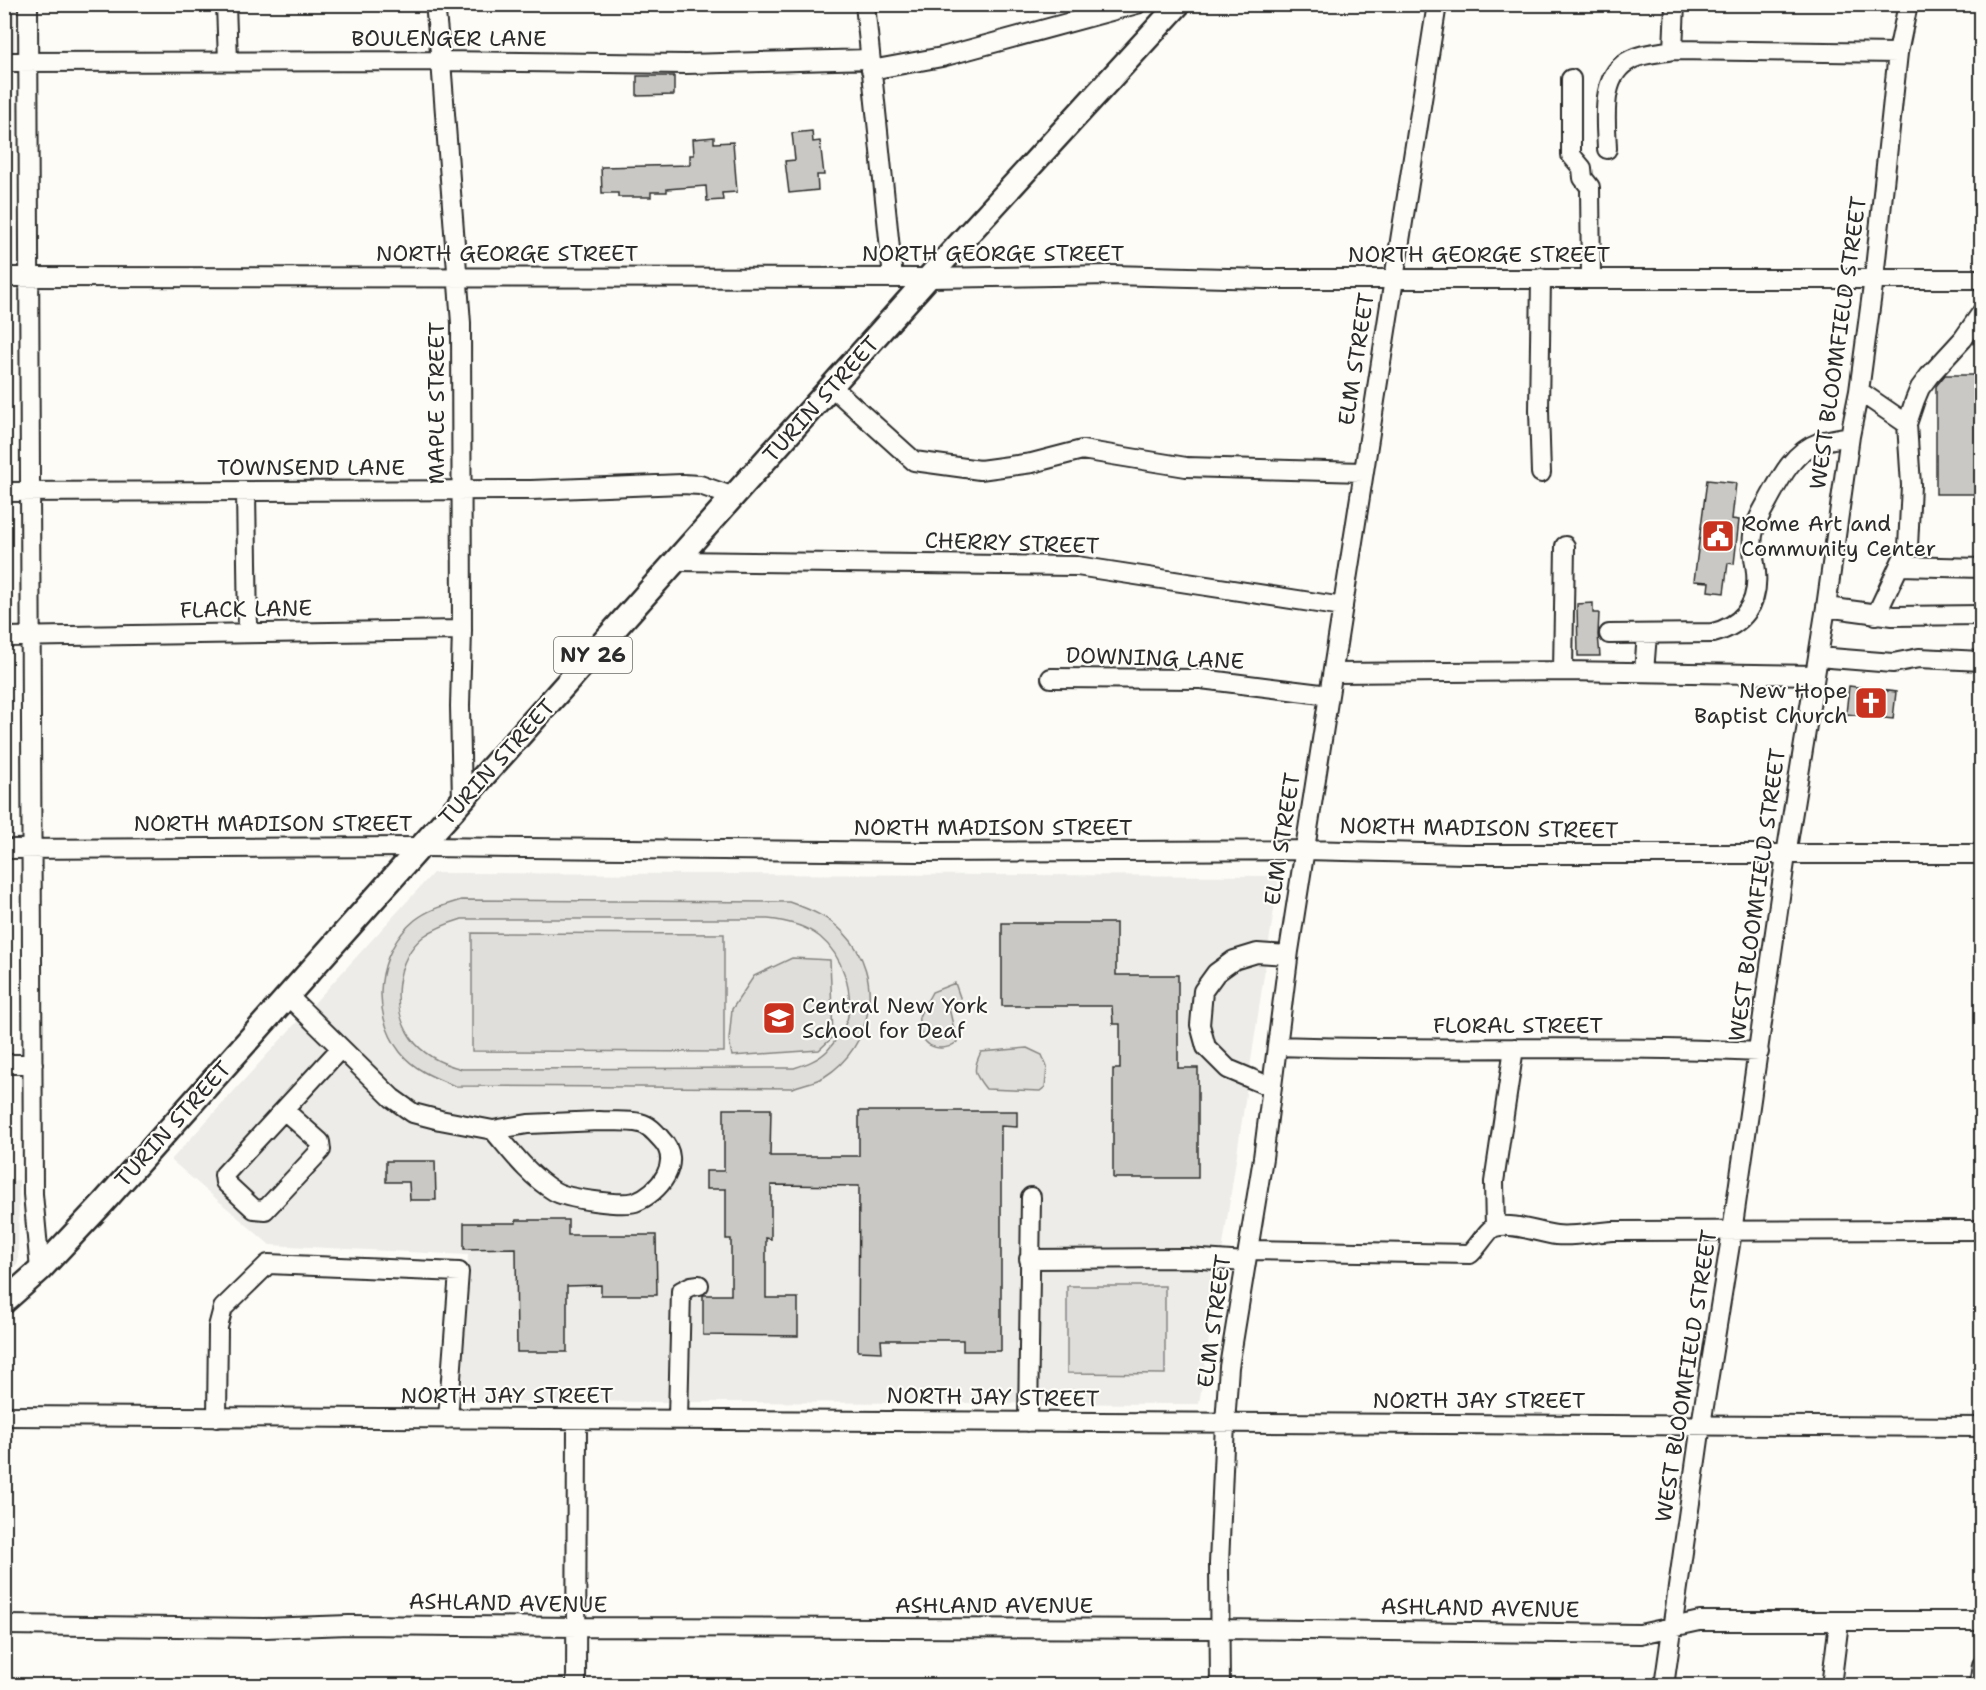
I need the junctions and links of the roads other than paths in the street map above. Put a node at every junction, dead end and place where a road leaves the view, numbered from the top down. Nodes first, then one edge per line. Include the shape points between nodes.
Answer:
1 (28, 4) edge
2 (226, 4) edge
3 (435, 4) edge
4 (865, 4) edge
5 (1137, 4) edge
6 (1179, 4) edge
7 (1437, 4) edge
8 (1675, 4) edge
9 (1908, 4) edge
10 (1673, 50) junction
11 (1898, 53) junction
12 (228, 61) junction
13 (441, 61) junction
14 (4, 62) edge
15 (28, 62) junction
16 (870, 65) junction
17 (1570, 79) dead end
18 (1607, 149) dead end
19 (458, 276) junction
20 (4, 277) edge
21 (28, 277) junction
22 (894, 278) junction
23 (928, 278) junction
24 (1393, 278) junction
25 (1541, 278) junction
26 (1591, 278) junction
27 (1874, 278) junction
28 (1982, 279) edge
29 (1982, 312) edge
30 (832, 387) junction
31 (1859, 392) junction
32 (1907, 424) junction
33 (1850, 436) junction
34 (1363, 472) junction
35 (1541, 473) dead end
36 (460, 490) junction
37 (246, 491) junction
38 (4, 492) edge
39 (31, 493) junction
40 (734, 497) junction
41 (1565, 546) dead end
42 (677, 561) junction
43 (1899, 566) junction
44 (1982, 568) edge
45 (1343, 607) junction
46 (1826, 608) junction
47 (1876, 615) junction
48 (1982, 615) edge
49 (462, 630) junction
50 (248, 633) junction
51 (1608, 634) dead end
52 (1647, 634) junction
53 (31, 636) junction
54 (4, 637) edge
55 (1982, 661) edge
56 (1816, 666) junction
57 (1563, 671) junction
58 (1644, 672) junction
59 (1333, 673) junction
60 (1051, 678) dead end
61 (1329, 694) junction
62 (462, 801) junction
63 (422, 847) junction
64 (4, 849) edge
65 (31, 849) junction
66 (1305, 850) junction
67 (1982, 854) edge
68 (1786, 855) junction
69 (1288, 954) junction
70 (288, 996) junction
71 (1277, 1046) junction
72 (341, 1048) junction
73 (1514, 1048) junction
74 (1758, 1052) junction
75 (4, 1064) edge
76 (33, 1064) junction
77 (1271, 1087) junction
78 (284, 1110) junction
79 (493, 1130) junction
80 (1031, 1197) dead end
81 (1495, 1227) junction
82 (1982, 1230) edge
83 (1732, 1232) junction
84 (1247, 1256) junction
85 (1029, 1259) junction
86 (40, 1270) junction
87 (699, 1285) dead end
88 (4, 1302) edge
89 (4, 1416) edge
90 (217, 1418) junction
91 (448, 1419) junction
92 (678, 1419) junction
93 (577, 1420) junction
94 (1029, 1422) junction
95 (1225, 1423) junction
96 (1701, 1425) junction
97 (1982, 1427) edge
98 (1982, 1621) edge
99 (1839, 1622) junction
100 (4, 1625) edge
101 (1673, 1627) junction
102 (578, 1628) junction
103 (1220, 1629) junction
104 (1982, 1665) edge
105 (576, 1686) edge
106 (1220, 1686) edge
107 (1664, 1686) edge
108 (1831, 1686) edge
109 (1979, 1686) edge

1 - 15 street
2 - 12 street
3 - 13 street, MAPLE STREET
4 - 16 street
5 - 16 street, BOULENGER LANE via 942,57
6 - 23 main road, TURIN STREET / NY 26
7 - 24 street, ELM STREET
8 - 10 street
9 - 11 street, WEST BLOOMFIELD STREET
10 - 11 street
10 - 18 street via 1633,58 1620,66 1607,96
11 - 27 street, WEST BLOOMFIELD STREET
12 - 13 street, BOULENGER LANE
12 - 15 street, BOULENGER LANE
13 - 16 street, BOULENGER LANE
13 - 19 street, MAPLE STREET
14 - 15 street, BOULENGER LANE
15 - 21 street
16 - 22 street
17 - 26 street via 1571,155 1590,187
19 - 21 street, NORTH GEORGE STREET
19 - 22 street, NORTH GEORGE STREET
19 - 36 street, MAPLE STREET
20 - 21 street, NORTH GEORGE STREET
21 - 39 street
22 - 23 street, NORTH GEORGE STREET
23 - 24 street, NORTH GEORGE STREET
23 - 30 main road, TURIN STREET / NY 26
24 - 25 street, NORTH GEORGE STREET
24 - 34 street, ELM STREET
25 - 26 street, NORTH GEORGE STREET
25 - 35 street
26 - 27 street, NORTH GEORGE STREET
27 - 28 street, NORTH GEORGE STREET
27 - 31 street, WEST BLOOMFIELD STREET
29 - 32 street via 1924,382
30 - 34 street via 914,461 980,470 1032,463 1083,450 1186,467
30 - 40 main road, TURIN STREET / NY 26
31 - 32 street
31 - 33 street, WEST BLOOMFIELD STREET
32 - 43 street via 1911,485 1908,547
33 - 46 street, WEST BLOOMFIELD STREET
33 - 52 street via 1805,450 1780,479 1753,532 1755,593 1741,620 1713,633
34 - 45 street, ELM STREET
36 - 37 street, TOWNSEND LANE
36 - 40 street, TOWNSEND LANE via 682,484 700,485
36 - 49 street, MAPLE STREET
37 - 39 street, TOWNSEND LANE
37 - 50 street
38 - 39 street, TOWNSEND LANE
39 - 53 street
40 - 42 main road, TURIN STREET / NY 26
41 - 57 street
42 - 45 street, CHERRY STREET via 1077,566
42 - 62 main road, TURIN STREET / NY 26
43 - 44 street
43 - 47 street
45 - 59 street, ELM STREET
46 - 47 street
46 - 56 street, WEST BLOOMFIELD STREET
47 - 48 street
49 - 50 street, FLACK LANE
49 - 62 street, MAPLE STREET
50 - 53 street, FLACK LANE
51 - 52 street
52 - 58 street
53 - 54 street, FLACK LANE
53 - 65 street
55 - 56 street via 1919,658
56 - 58 street
56 - 68 street, WEST BLOOMFIELD STREET
57 - 58 street
57 - 59 street
59 - 61 street, ELM STREET
60 - 61 street, DOWNING LANE via 1201,679
61 - 66 street, ELM STREET
62 - 63 main road, TURIN STREET / NY 26
63 - 65 street, NORTH MADISON STREET
63 - 66 street, NORTH MADISON STREET via 919,852
63 - 70 main road, TURIN STREET / NY 26
64 - 65 street, NORTH MADISON STREET
65 - 76 street
66 - 68 street, NORTH MADISON STREET
66 - 69 street, ELM STREET
67 - 68 street, NORTH MADISON STREET
68 - 74 street, WEST BLOOMFIELD STREET
69 - 71 street, ELM STREET
69 - 77 street via 1257,953 1233,960 1216,973 1203,991 1200,1025 1206,1047 1228,1069
70 - 72 street
70 - 86 main road, TURIN STREET / NY 26
71 - 73 street, FLORAL STREET
71 - 77 street, ELM STREET
72 - 78 street
72 - 79 street via 413,1113
73 - 74 street, FLORAL STREET
73 - 81 street via 1494,1182
74 - 83 street, WEST BLOOMFIELD STREET
75 - 76 street
76 - 86 street via 33,1194
77 - 84 street, ELM STREET
78 - 78 street via 224,1175 225,1182 254,1209 265,1210 321,1150 320,1142
79 - 79 street via 525,1168 555,1191 578,1200 633,1203 648,1195 668,1174 671,1158 666,1144 649,1126 640,1123 528,1124
80 - 85 street
81 - 83 street via 1528,1228 1557,1235 1613,1231
81 - 84 street via 1470,1254
82 - 83 street
83 - 96 street, WEST BLOOMFIELD STREET
84 - 85 street
84 - 95 street, ELM STREET via 1229,1367
85 - 94 street
86 - 88 main road, TURIN STREET / NY 26
87 - 92 street via 681,1291
89 - 90 street, NORTH JAY STREET
90 - 91 street, NORTH JAY STREET
90 - 91 street via 218,1327 222,1308 268,1264 459,1272
91 - 93 street, NORTH JAY STREET
92 - 93 street, NORTH JAY STREET
92 - 94 street, NORTH JAY STREET
93 - 102 street
94 - 95 street, NORTH JAY STREET
95 - 96 street, NORTH JAY STREET
95 - 103 street, ELM STREET
96 - 97 street, NORTH JAY STREET
96 - 101 street, WEST BLOOMFIELD STREET
98 - 99 street, ASHLAND AVENUE
99 - 101 street, ASHLAND AVENUE via 1700,1621
99 - 108 street
100 - 102 street, ASHLAND AVENUE
101 - 103 street, ASHLAND AVENUE via 1640,1634
101 - 107 street, WEST BLOOMFIELD STREET
102 - 103 street, ASHLAND AVENUE
102 - 105 street
103 - 106 street, ELM STREET
104 - 109 street

